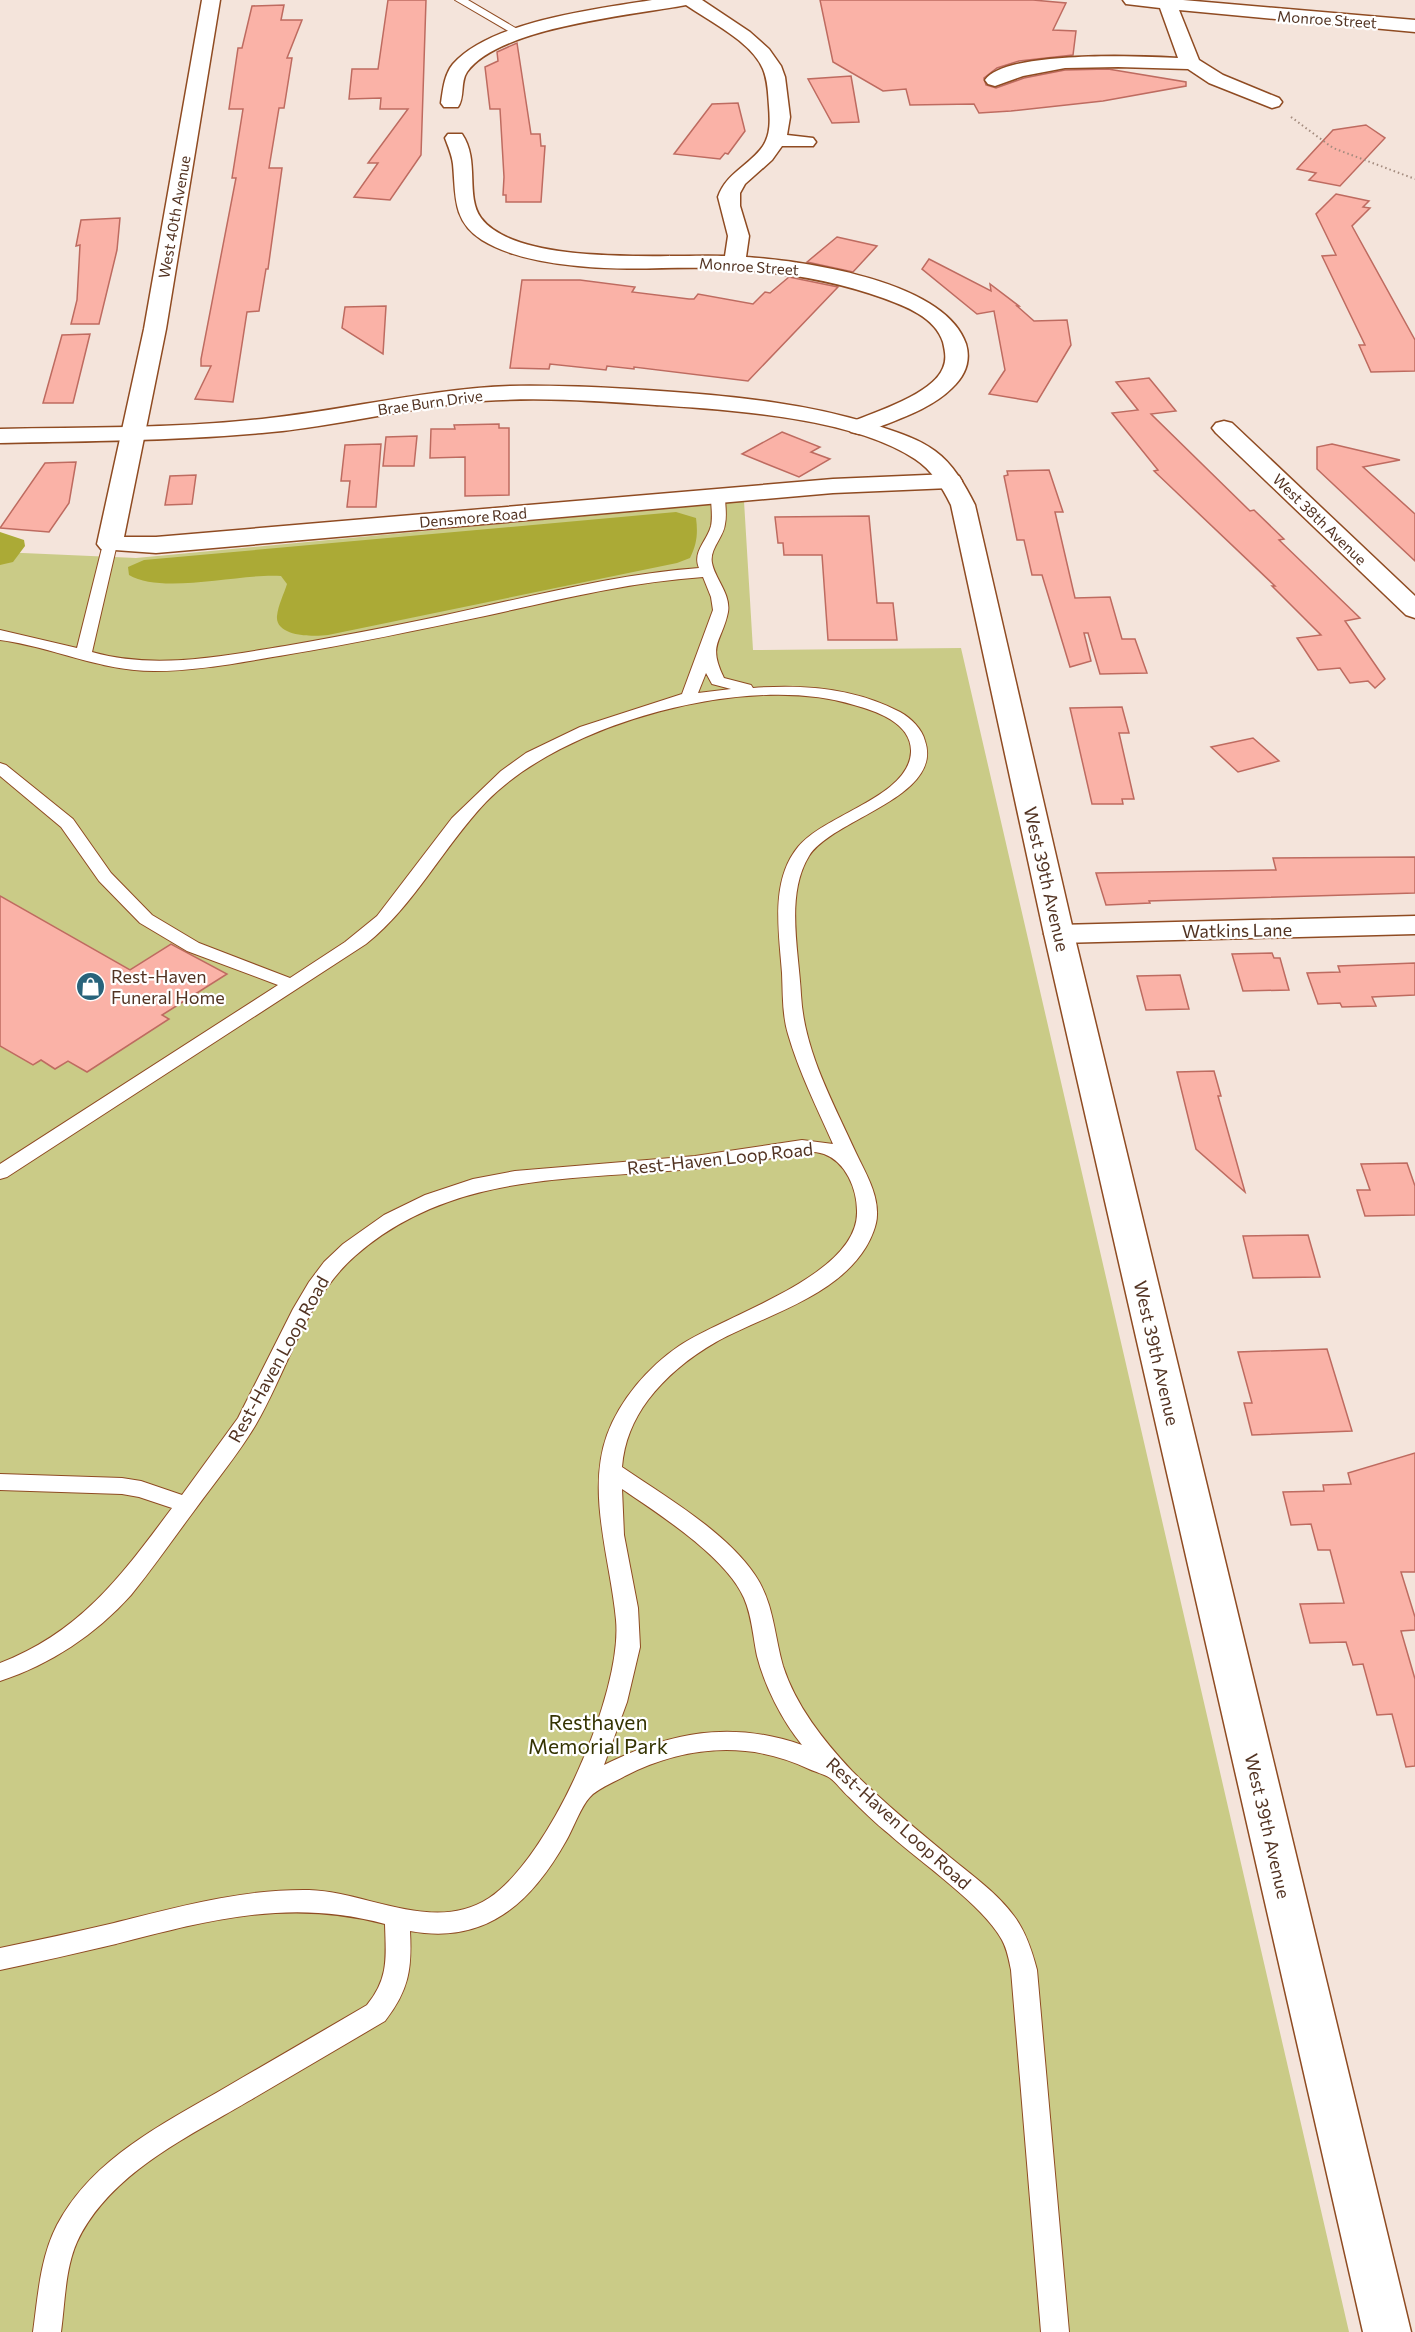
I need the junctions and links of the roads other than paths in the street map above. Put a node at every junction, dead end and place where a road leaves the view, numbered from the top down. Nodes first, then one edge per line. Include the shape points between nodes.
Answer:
1 (211, 0) edge
2 (460, 0) edge
3 (685, 0) edge
4 (690, 0) edge
5 (1132, 0) edge
6 (1168, 5) junction
7 (1415, 26) edge
8 (519, 33) junction
9 (1191, 64) junction
10 (995, 80) dead end
11 (1272, 102) road end
12 (451, 103) dead end
13 (455, 138) dead end
14 (776, 140) junction
15 (806, 142) dead end
16 (734, 263) junction
17 (859, 427) junction
18 (1224, 428) dead end
19 (134, 433) junction
20 (0, 436) edge
21 (950, 481) junction
22 (718, 496) junction
23 (110, 544) junction
24 (708, 572) junction
25 (1415, 610) edge
26 (0, 635) edge
27 (707, 648) junction
28 (83, 656) junction
29 (774, 692) junction
30 (685, 700) junction
31 (0, 768) edge
32 (1415, 926) edge
33 (1059, 934) junction
34 (291, 985) junction
35 (827, 1107) junction
36 (811, 1145) junction
37 (851, 1164) junction
38 (0, 1173) edge
39 (611, 1470) junction
40 (0, 1482) edge
41 (186, 1505) junction
42 (0, 1672) edge
43 (839, 1773) junction
44 (579, 1791) junction
45 (397, 1918) junction
46 (0, 1959) edge
47 (47, 2332) edge
48 (1055, 2332) edge
49 (1387, 2332) edge

1 - 19 street, West 40th Avenue
2 - 8 lane
3 - 8 street
4 - 14 street via 756,46 771,63 780,112
5 - 6 street, Monroe Street
6 - 7 street, Monroe Street
6 - 9 street
8 - 12 street via 483,48 460,67
9 - 10 street via 1071,64 1014,72
9 - 11 street
13 - 16 street, Monroe Street via 463,161 464,207 490,235 539,253 580,260
14 - 15 street
14 - 16 street via 737,180 729,195 729,210 738,229 739,248
16 - 17 street, Monroe Street via 804,270 861,283 919,303 945,324 958,347 956,369 937,392
17 - 19 street, Brae Burn Drive via 808,413 746,405 544,393 484,394 413,402 268,426
17 - 21 street, West 39th Avenue via 928,457
18 - 25 street, West 38th Avenue
19 - 20 street, Brae Burn Drive
19 - 23 street
21 - 22 street, Densmore Road via 872,483
21 - 33 street, West 39th Avenue via 963,505
22 - 23 street, Densmore Road via 156,544
22 - 24 lane via 718,526 705,556
23 - 28 lane
24 - 27 lane via 721,610
24 - 28 lane via 626,580 353,639 224,659 151,666
26 - 28 lane
27 - 29 lane via 718,681
27 - 30 lane
29 - 30 lane
29 - 35 lane via 839,695 878,705 911,728 920,746 916,768 900,787 831,827 800,856 790,887 788,916 796,1032
30 - 34 lane via 583,731 513,768 458,822 382,921
31 - 34 lane via 67,823 105,877 146,920 193,947
32 - 33 street, Watkins Lane
33 - 49 street, West 39th Avenue
34 - 38 lane
35 - 36 lane via 824,1133
35 - 37 lane
36 - 37 lane, Rest-Haven Loop Road via 833,1151
36 - 41 lane, Rest-Haven Loop Road via 692,1162 527,1174 461,1188 407,1209 352,1248 317,1284 246,1423
37 - 39 lane via 868,1211 861,1238 850,1256 823,1279 688,1349 668,1366 641,1394 617,1432
39 - 43 lane, Rest-Haven Loop Road via 702,1537 751,1586 776,1680 807,1733
39 - 44 lane via 613,1541 626,1608 628,1647 615,1699
40 - 41 lane via 122,1486
41 - 42 lane, Rest-Haven Loop Road via 111,1602 50,1647 19,1666
43 - 44 lane via 787,1749 714,1740 665,1748 639,1757
43 - 48 lane, Rest-Haven Loop Road via 985,1901 1014,1935 1024,1970
44 - 45 lane via 532,1874 503,1903 459,1922 419,1923
45 - 46 lane via 325,1902 251,1903
45 - 47 lane via 397,1981 376,2013 155,2142 100,2187 66,2235

